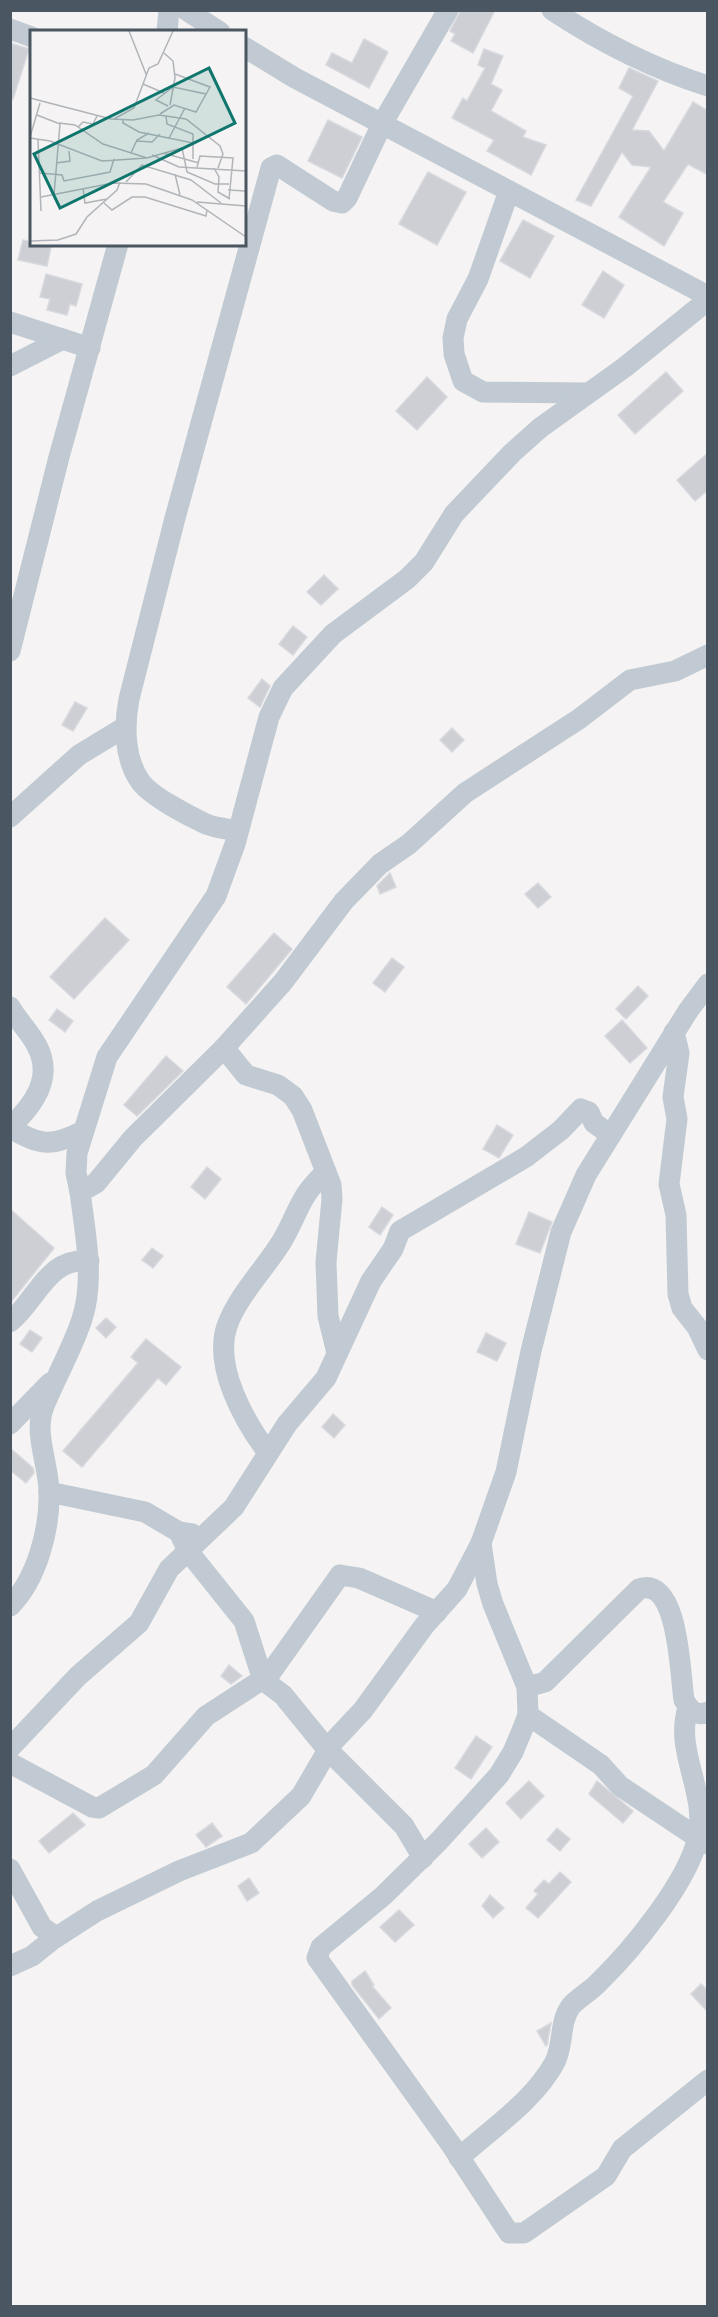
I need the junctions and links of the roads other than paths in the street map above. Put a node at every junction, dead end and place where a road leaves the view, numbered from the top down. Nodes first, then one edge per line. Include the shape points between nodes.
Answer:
1 (169, 10) edge
2 (186, 10) edge
3 (448, 10) edge
4 (552, 10) edge
5 (10, 29) edge
6 (167, 30) edge
7 (217, 30) edge
8 (30, 36) edge
9 (246, 48) edge
10 (708, 86) edge
11 (382, 124) junction
12 (509, 191) junction
13 (117, 246) edge
14 (708, 298) edge
15 (10, 322) edge
16 (63, 339) junction
17 (90, 348) junction
18 (10, 366) edge
19 (588, 393) junction
20 (10, 651) edge
21 (708, 655) edge
22 (125, 728) junction
23 (10, 817) edge
24 (238, 831) junction
25 (708, 984) edge
26 (10, 1008) edge
27 (674, 1032) junction
28 (224, 1048) junction
29 (10, 1128) edge
30 (83, 1131) junction
31 (611, 1135) junction
32 (326, 1172) junction
33 (80, 1192) junction
34 (89, 1261) junction
35 (10, 1322) edge
36 (708, 1350) edge
37 (337, 1353) junction
38 (54, 1378) junction
39 (10, 1424) edge
40 (268, 1453) junction
41 (49, 1492) junction
42 (183, 1542) junction
43 (481, 1542) junction
44 (10, 1606) edge
45 (437, 1612) junction
46 (263, 1680) junction
47 (527, 1687) junction
48 (698, 1710) edge
49 (528, 1716) junction
50 (10, 1748) edge
51 (327, 1749) junction
52 (10, 1764) edge
53 (703, 1840) edge
54 (423, 1858) junction
55 (10, 1869) edge
56 (56, 1937) junction
57 (10, 1966) edge
58 (708, 2080) edge
59 (459, 2158) junction

1 - 6 street
2 - 7 street
3 - 11 street
4 - 10 street via 599,41 663,71
5 - 8 street
9 - 11 street
11 - 12 street
11 - 22 street via 342,203 277,165 266,176 175,518
12 - 14 street
12 - 19 street via 478,279 457,319 454,354 463,381 483,392
13 - 17 street
14 - 19 street via 658,342
15 - 16 street
16 - 17 street
16 - 18 street
17 - 20 street
19 - 24 street via 540,428 479,484 454,514 424,562 333,634 283,688 269,717
21 - 28 street via 675,672 630,680 579,719 465,793 357,886 283,982
22 - 23 street via 79,755
22 - 24 street via 134,767 147,789 208,825
24 - 30 street via 216,896 107,1057
25 - 27 street
26 - 29 street via 37,1044 43,1064 38,1096
27 - 31 street
27 - 36 street via 679,1053 673,1097 677,1124 669,1180 676,1215 678,1294 682,1308
28 - 32 street via 246,1075 278,1085 293,1096
28 - 33 street via 133,1138 96,1183
29 - 30 street via 26,1137 59,1143
30 - 33 street via 76,1173
31 - 37 street via 581,1109 561,1131 526,1157 400,1231
31 - 43 street via 586,1175 561,1232 506,1472
32 - 37 street via 332,1199 326,1262 328,1316
32 - 40 street via 308,1188 283,1239 226,1328 224,1346 238,1404 248,1427
33 - 34 street
34 - 35 street via 75,1260 58,1266
34 - 38 street via 83,1318
37 - 40 street via 326,1377
38 - 39 street
38 - 41 street via 44,1407 41,1435
40 - 42 street via 234,1507 204,1536
41 - 42 street via 145,1512
41 - 44 street via 41,1548 25,1587
42 - 46 street via 244,1621
42 - 50 street via 139,1623 78,1676
43 - 45 street via 457,1589
43 - 47 street via 493,1605
45 - 46 street via 359,1578 340,1575 277,1666
45 - 51 street via 363,1710
46 - 51 street via 283,1695
46 - 52 street via 206,1716 154,1775 99,1808 92,1808
47 - 48 street via 545,1682 639,1589 651,1588 662,1595 670,1612 684,1700
47 - 49 street
48 - 53 street via 684,1725
49 - 53 street via 601,1765 621,1786
49 - 54 street via 499,1775
51 - 54 street via 404,1826
51 - 56 street via 301,1796 251,1843 179,1871 97,1911
53 - 59 street via 641,1934 572,2006 565,2018 561,2046 545,2078
54 - 59 street via 321,1947 317,1958
55 - 56 street via 42,1927
56 - 57 street via 32,1956
58 - 59 street via 622,2149 606,2176 524,2234 509,2233

